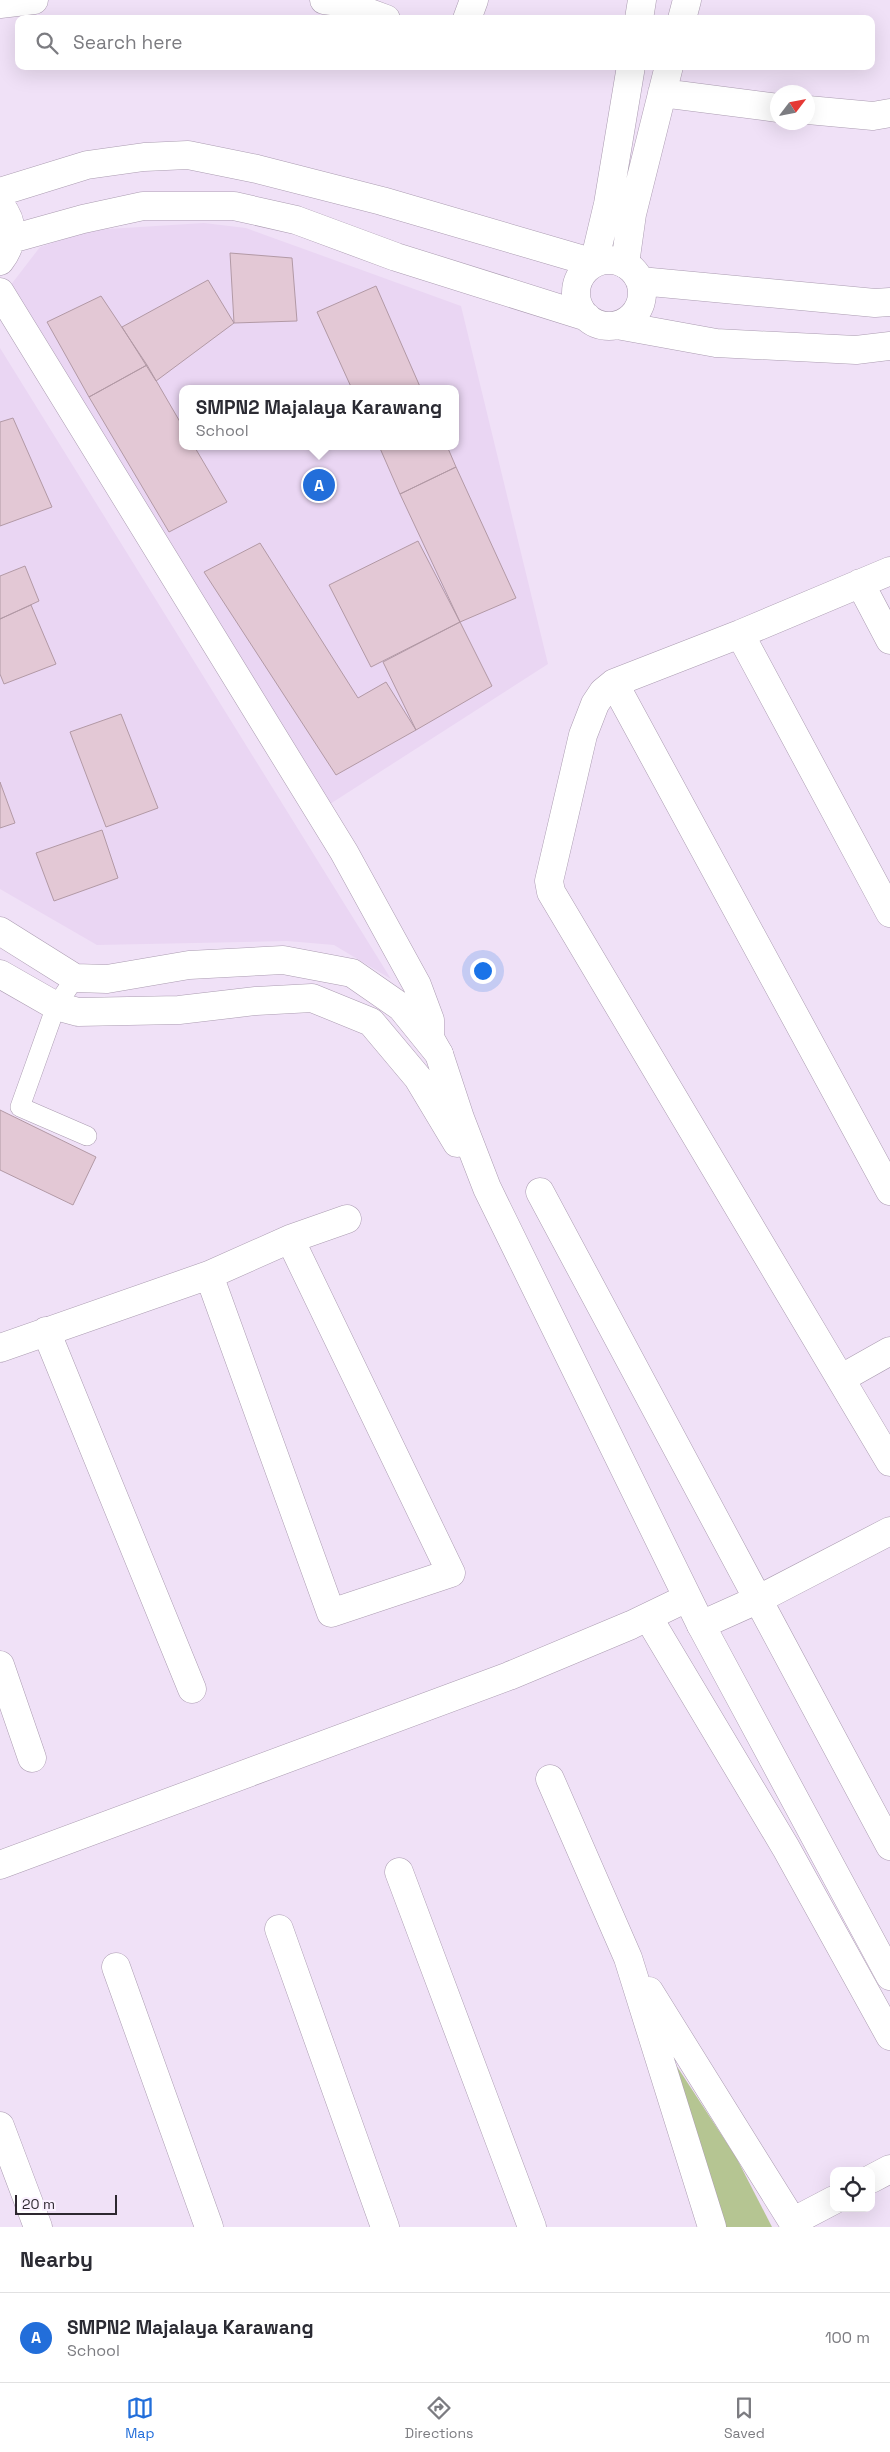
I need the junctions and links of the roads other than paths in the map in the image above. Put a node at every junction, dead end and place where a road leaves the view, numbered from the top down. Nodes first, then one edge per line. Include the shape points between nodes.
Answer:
1 (34, 0) edge
2 (474, 0) edge
3 (642, 0) edge
4 (687, 0) edge
5 (336, 1) edge
6 (0, 4) edge
7 (375, 15) edge
8 (468, 15) edge
9 (640, 15) edge
10 (683, 15) edge
11 (630, 70) edge
12 (668, 70) edge
13 (662, 93) junction
14 (770, 107) edge
15 (815, 111) edge
16 (890, 112) edge
17 (0, 192) edge
18 (0, 205) edge
19 (6, 250) edge
20 (594, 263) junction
21 (633, 272) junction
22 (0, 292) edge
23 (890, 302) edge
24 (587, 317) junction
25 (617, 325) junction
26 (890, 346) edge
27 (888, 576) edge
28 (860, 583) junction
29 (740, 634) junction
30 (890, 640) edge
31 (614, 683) junction
32 (890, 913) edge
33 (0, 931) edge
34 (0, 974) edge
35 (75, 978) junction
36 (56, 1006) junction
37 (439, 1054) junction
38 (87, 1136) dead end
39 (487, 1188) junction
40 (540, 1192) dead end
41 (890, 1192) edge
42 (347, 1218) dead end
43 (290, 1239) junction
44 (209, 1275) junction
45 (46, 1331) junction
46 (0, 1348) edge
47 (890, 1351) edge
48 (842, 1378) junction
49 (890, 1462) edge
50 (890, 1531) edge
51 (687, 1598) junction
52 (759, 1599) junction
53 (648, 1618) junction
54 (701, 1626) junction
55 (0, 1665) edge
56 (192, 1689) dead end
57 (32, 1758) dead end
58 (550, 1779) dead end
59 (890, 1846) edge
60 (0, 1864) edge
61 (399, 1872) dead end
62 (279, 1929) dead end
63 (628, 1958) junction
64 (116, 1967) dead end
65 (890, 1976) edge
66 (890, 2036) edge
67 (0, 2126) edge
68 (890, 2169) edge
69 (875, 2177) edge
70 (830, 2202) edge
71 (795, 2224) edge
72 (38, 2227) edge
73 (209, 2227) edge
74 (385, 2227) edge
75 (532, 2227) edge
76 (712, 2227) edge

1 - 6 street
2 - 8 street
3 - 9 street
4 - 10 street
5 - 7 street
11 - 20 street via 608,204
12 - 13 street
13 - 14 street
13 - 21 street via 632,214
15 - 16 street via 873,116
17 - 20 street via 86,165 188,155 382,201
18 - 19 street via 11,226
19 - 24 street via 83,219 143,206 234,206 296,220 396,257
20 - 21 street via 604,260
20 - 24 street via 586,269 577,288 580,309
21 - 23 street via 704,288
21 - 25 street via 642,292 641,303 627,320
22 - 37 street via 344,852 417,985 430,1020 430,1038
24 - 25 street via 606,326
25 - 26 street via 716,343 856,350
27 - 28 street
28 - 29 street
28 - 30 street
29 - 31 street
29 - 32 street
31 - 41 street
31 - 48 street via 595,704 583,735 550,872 551,892
33 - 35 street
34 - 36 street
35 - 36 lane
35 - 37 street via 107,979 189,965 283,960 352,973 402,1007
36 - 38 lane via 20,1107
36 - 39 street via 78,1012 179,1010 312,998 372,1022 418,1078
37 - 39 street
39 - 51 street
40 - 52 street
42 - 43 street
43 - 44 street
43 - 44 street via 451,1573 330,1613
44 - 45 street
45 - 46 street
45 - 56 street
47 - 48 street
48 - 49 street
50 - 52 street
51 - 53 street
51 - 54 street
52 - 54 street
52 - 59 street
53 - 60 street via 508,1676
53 - 66 street via 786,1848
54 - 65 street
55 - 57 street
58 - 63 street
61 - 75 street
62 - 74 street
63 - 71 street
63 - 76 street
64 - 73 street
67 - 72 street
68 - 69 street
70 - 71 street

